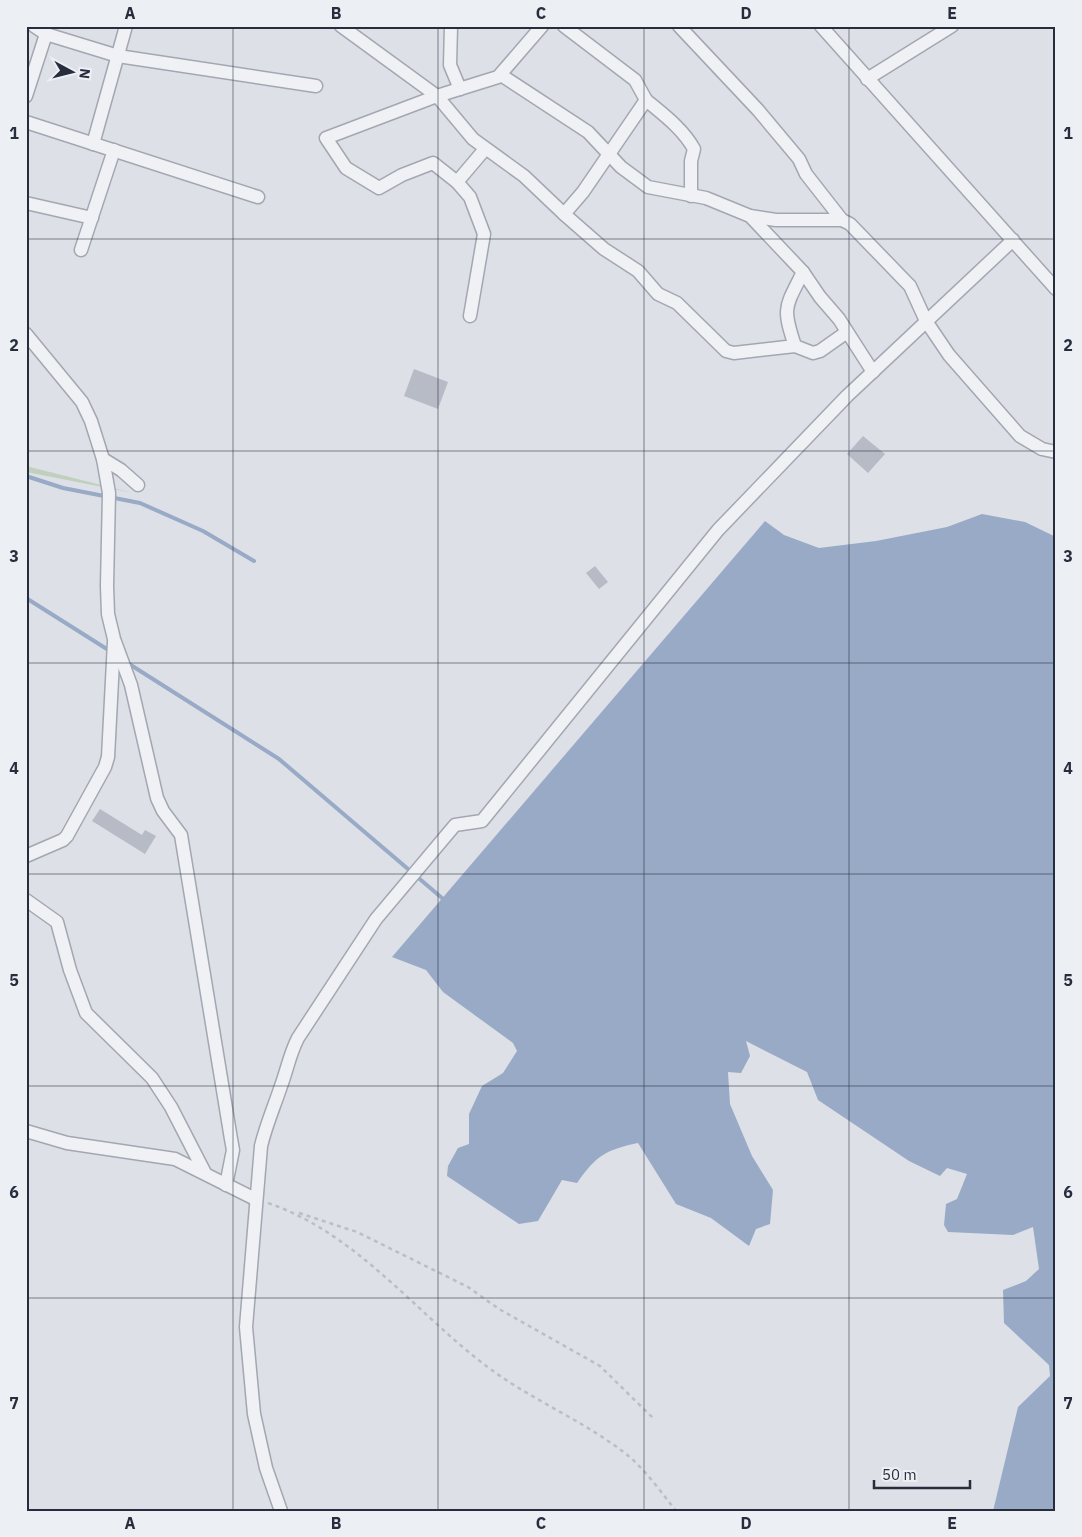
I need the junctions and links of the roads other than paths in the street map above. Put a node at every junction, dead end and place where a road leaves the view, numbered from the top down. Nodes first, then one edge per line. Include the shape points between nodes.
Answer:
1 (34, 26) edge
2 (126, 26) edge
3 (341, 26) edge
4 (451, 26) edge
5 (542, 26) edge
6 (564, 26) edge
7 (679, 26) edge
8 (821, 26) edge
9 (952, 26) edge
10 (46, 34) junction
11 (118, 56) junction
12 (501, 75) junction
13 (867, 79) junction
14 (316, 86) dead end
15 (460, 89) junction
16 (26, 96) edge
17 (438, 96) junction
18 (646, 100) junction
19 (26, 122) edge
20 (93, 144) junction
21 (485, 149) junction
22 (114, 150) junction
23 (610, 154) junction
24 (458, 182) junction
25 (691, 196) junction
26 (258, 197) dead end
27 (26, 202) edge
28 (564, 214) junction
29 (750, 216) junction
30 (92, 218) junction
31 (842, 220) junction
32 (1013, 240) junction
33 (81, 250) dead end
34 (803, 272) junction
35 (1056, 289) edge
36 (470, 316) dead end
37 (926, 321) junction
38 (847, 332) junction
39 (26, 334) edge
40 (795, 346) junction
41 (873, 372) junction
42 (1056, 452) edge
43 (103, 459) junction
44 (138, 485) dead end
45 (114, 639) junction
46 (26, 856) edge
47 (26, 900) edge
48 (26, 1131) edge
49 (205, 1173) junction
50 (226, 1184) junction
51 (255, 1199) junction
52 (281, 1511) edge

1 - 10 street
2 - 11 street
3 - 17 street
4 - 15 street via 450,65
5 - 12 street
6 - 18 street via 635,80
7 - 31 street via 800,158 806,174
8 - 13 street
9 - 13 street
10 - 11 street
10 - 16 street
11 - 14 street
11 - 20 street
12 - 15 street
12 - 23 street via 588,132
13 - 32 street
15 - 17 street
17 - 21 street via 466,132
17 - 24 street via 326,138 346,168 379,188 433,163
18 - 23 street
18 - 25 street via 672,121 694,149
19 - 20 street
20 - 22 street
21 - 24 street
21 - 28 street via 524,176
22 - 26 street
22 - 30 street
23 - 25 street via 648,188
23 - 28 street
24 - 36 street via 470,197 484,234
25 - 29 street via 706,198
27 - 30 street
28 - 40 street via 604,248 638,271 658,294 677,303 726,351 734,353
29 - 31 street via 776,220
29 - 34 street
30 - 33 street
31 - 37 street via 856,230 910,286
32 - 35 street
32 - 37 street
34 - 38 street
34 - 40 street via 790,297 786,317
37 - 41 street
37 - 42 street via 948,355 1020,436 1042,450
38 - 40 street via 820,351
38 - 41 street
39 - 43 street via 82,402
41 - 51 street via 718,530 482,821 456,825 376,920 291,1050 265,1128
43 - 44 street
43 - 45 street via 109,493 107,603
45 - 46 street via 105,767 64,840
45 - 50 street via 131,685 157,798 181,835 231,1139
47 - 49 street via 57,922 86,1013 149,1074
48 - 49 street via 67,1143 175,1159
49 - 50 street
50 - 51 street
51 - 52 street via 246,1327 248,1368 266,1468

